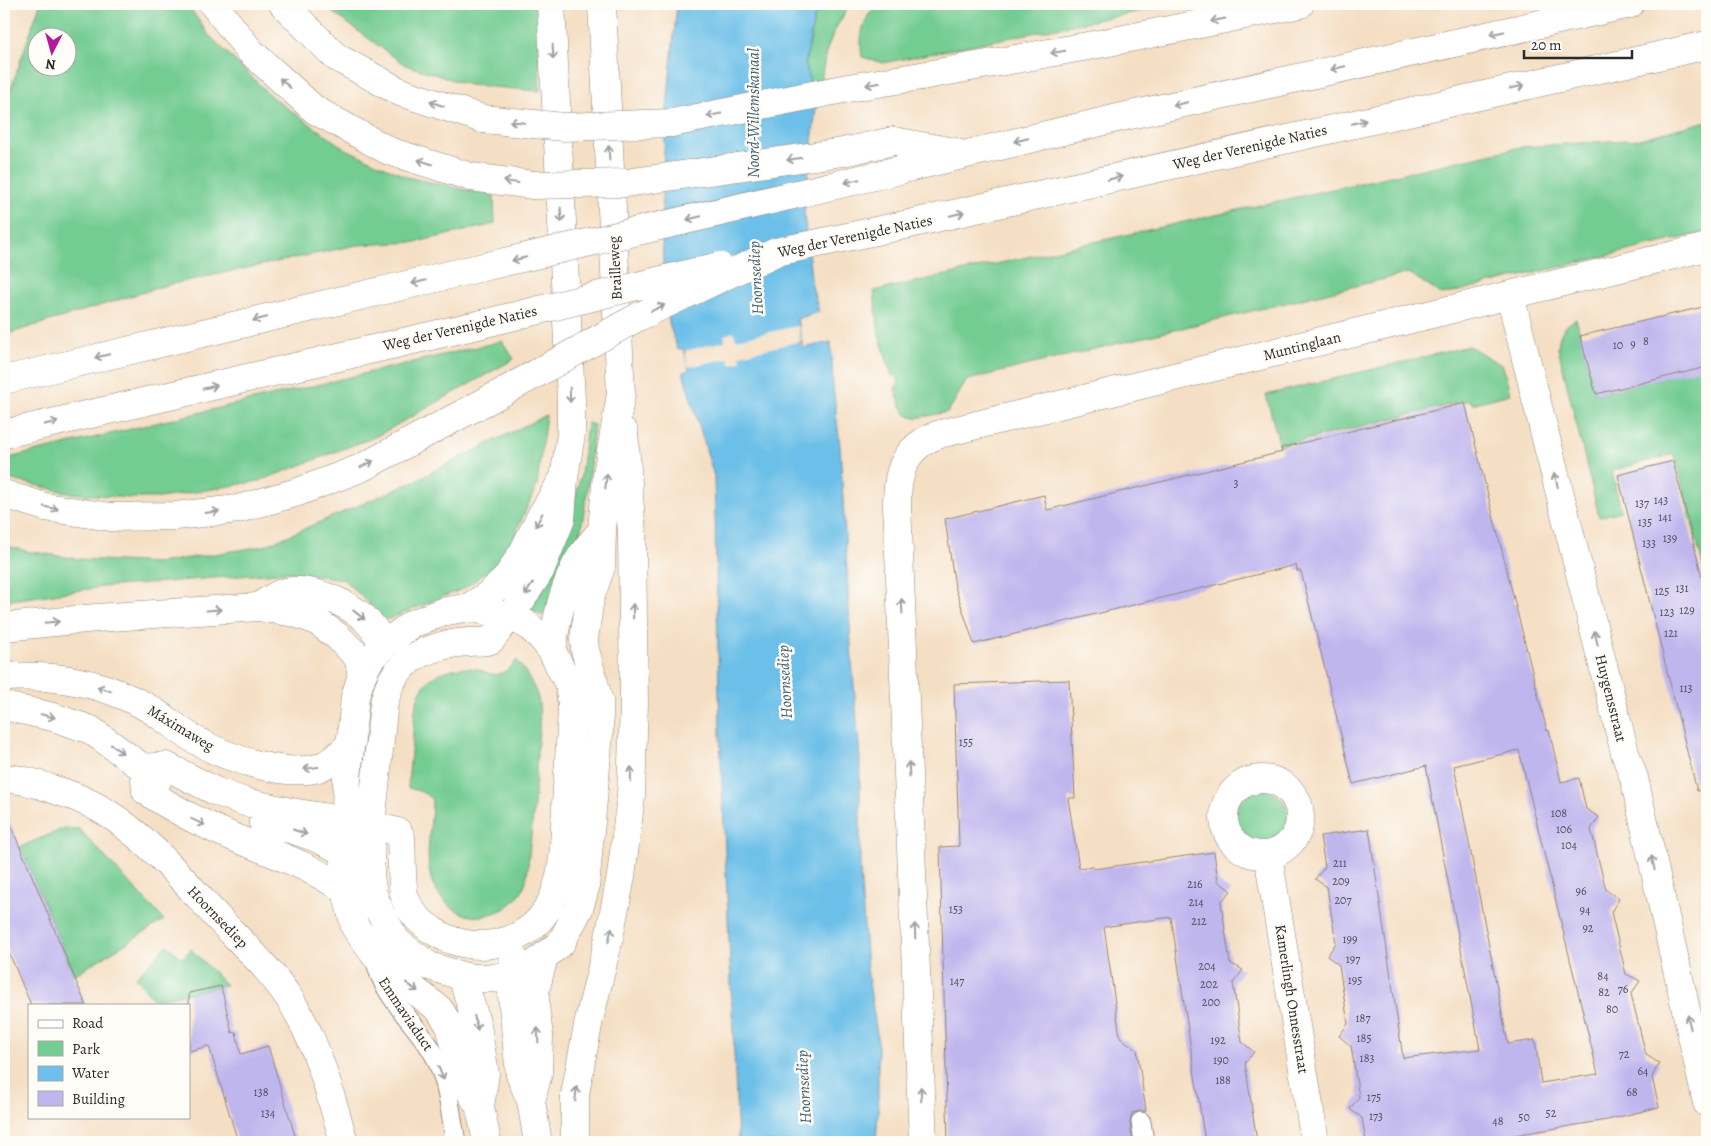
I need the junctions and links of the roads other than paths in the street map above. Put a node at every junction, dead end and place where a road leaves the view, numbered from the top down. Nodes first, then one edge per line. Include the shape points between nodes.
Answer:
1 (213, 4) edge
2 (283, 4) edge
3 (551, 4) edge
4 (602, 4) edge
5 (1300, 4) edge
6 (1630, 4) edge
7 (1707, 45) edge
8 (964, 154) junction
9 (1707, 247) edge
10 (776, 252) junction
11 (1510, 295) junction
12 (4, 380) edge
13 (621, 394) junction
14 (4, 434) edge
15 (564, 478) junction
16 (4, 494) edge
17 (602, 530) junction
18 (258, 607) junction
19 (469, 607) junction
20 (509, 616) junction
21 (4, 627) edge
22 (385, 644) junction
23 (552, 651) junction
24 (397, 672) junction
25 (362, 675) junction
26 (4, 677) edge
27 (4, 706) edge
28 (351, 743) junction
29 (144, 768) junction
30 (4, 778) edge
31 (345, 821) junction
32 (371, 825) junction
33 (344, 851) junction
34 (1268, 855) dead end
35 (370, 876) junction
36 (346, 891) junction
37 (517, 937) junction
38 (375, 955) junction
39 (544, 957) junction
40 (512, 974) junction
41 (462, 976) junction
42 (532, 1101) junction
43 (1707, 1103) edge
44 (480, 1107) junction
45 (1141, 1122) dead end
46 (344, 1142) edge
47 (456, 1142) edge
48 (487, 1142) edge
49 (538, 1142) edge
50 (575, 1142) edge
51 (923, 1142) edge
52 (1144, 1142) edge
53 (1316, 1142) edge

8 -> 1 main road, bridge via 893,141 843,152 626,183 533,185 471,177 390,150 315,110 250,51
5 -> 2 main road, bridge via 672,123 564,127 483,119 400,92 336,57
3 -> 15 main road via 571,434
13 -> 4 main road, Brailleweg
6 -> 8 main road
10 -> 7 main road, Weg der Verenigde Naties
8 -> 12 main road, bridge
9 - 11 main road, Muntinglaan
14 -> 10 main road, Weg der Verenigde Naties, bridge via 482,324
16 -> 10 main road, bridge via 45,507 110,517 175,516 238,509 298,492 361,468 638,317
43 -> 11 main road, Huygensstraat via 1634,778 1625,753
51 -> 11 main road, Muntinglaan via 897,504 897,482 905,460 926,439 940,434
17 -> 13 main road, Brailleweg via 607,474
50 -> 13 main road via 575,1094 621,876 630,796 634,702 632,534
15 -> 19 main road via 505,580
15 -> 20 main road via 561,519 540,571
17 - 23 main road via 580,558 566,589 556,618
17 - 39 main road, Brailleweg via 601,567 590,598 584,639 599,701 585,888 579,910 561,943
21 -> 18 main road
18 -> 22 main road via 284,592 300,591 325,596 364,618
18 - 25 main road via 315,620 337,636 358,658
19 - 20 main road
19 - 22 main road via 442,612 412,624
20 - 23 main road via 526,624
20 - 24 main road via 490,640 429,649
22 - 24 main road
22 - 25 main road
23 - 37 main road via 569,684 572,705 561,870 548,907 536,924
24 - 32 main road, Brailleweg via 384,702
25 - 28 main road
28 -> 26 main road, Máximaweg via 336,759 317,768 286,771 244,762 201,744 149,708 109,690 69,679
27 -> 29 main road via 91,730
28 - 31 main road
29 - 31 main road via 166,766 245,802
29 -> 33 main road via 166,786 202,804 236,818 281,826 330,842
29 -> 36 main road via 146,791 162,801 238,840 279,854 328,878
30 - 46 main road, Hoornsediep via 74,796 129,829 174,871 267,969 291,1001 311,1039
31 - 32 main road
31 - 33 main road
32 - 35 main road, Brailleweg
32 - 37 main road via 398,832 401,837 405,897 420,921 440,936 460,943 484,946
33 - 35 main road
33 - 36 main road
34 - 53 main road, Kamerlingh Onnesstraat
35 - 41 main road, Brailleweg via 381,914 398,942 428,966
36 - 38 main road via 356,927
37 - 40 main road
38 -> 44 main road, Emmaviaduct via 439,1009 450,1026 465,1083
38 -> 47 lane, Emmaviaduct via 379,974 432,1050 444,1079
39 - 40 main road, Brailleweg via 528,970
42 -> 39 main road via 538,1073 536,991
40 - 41 main road, Brailleweg via 495,978
40 - 42 main road via 520,1075
41 -> 44 main road, Emmaviaduct via 477,1025 485,1074
42 - 49 main road
44 - 48 main road, Emmaviaduct
45 - 52 lane

